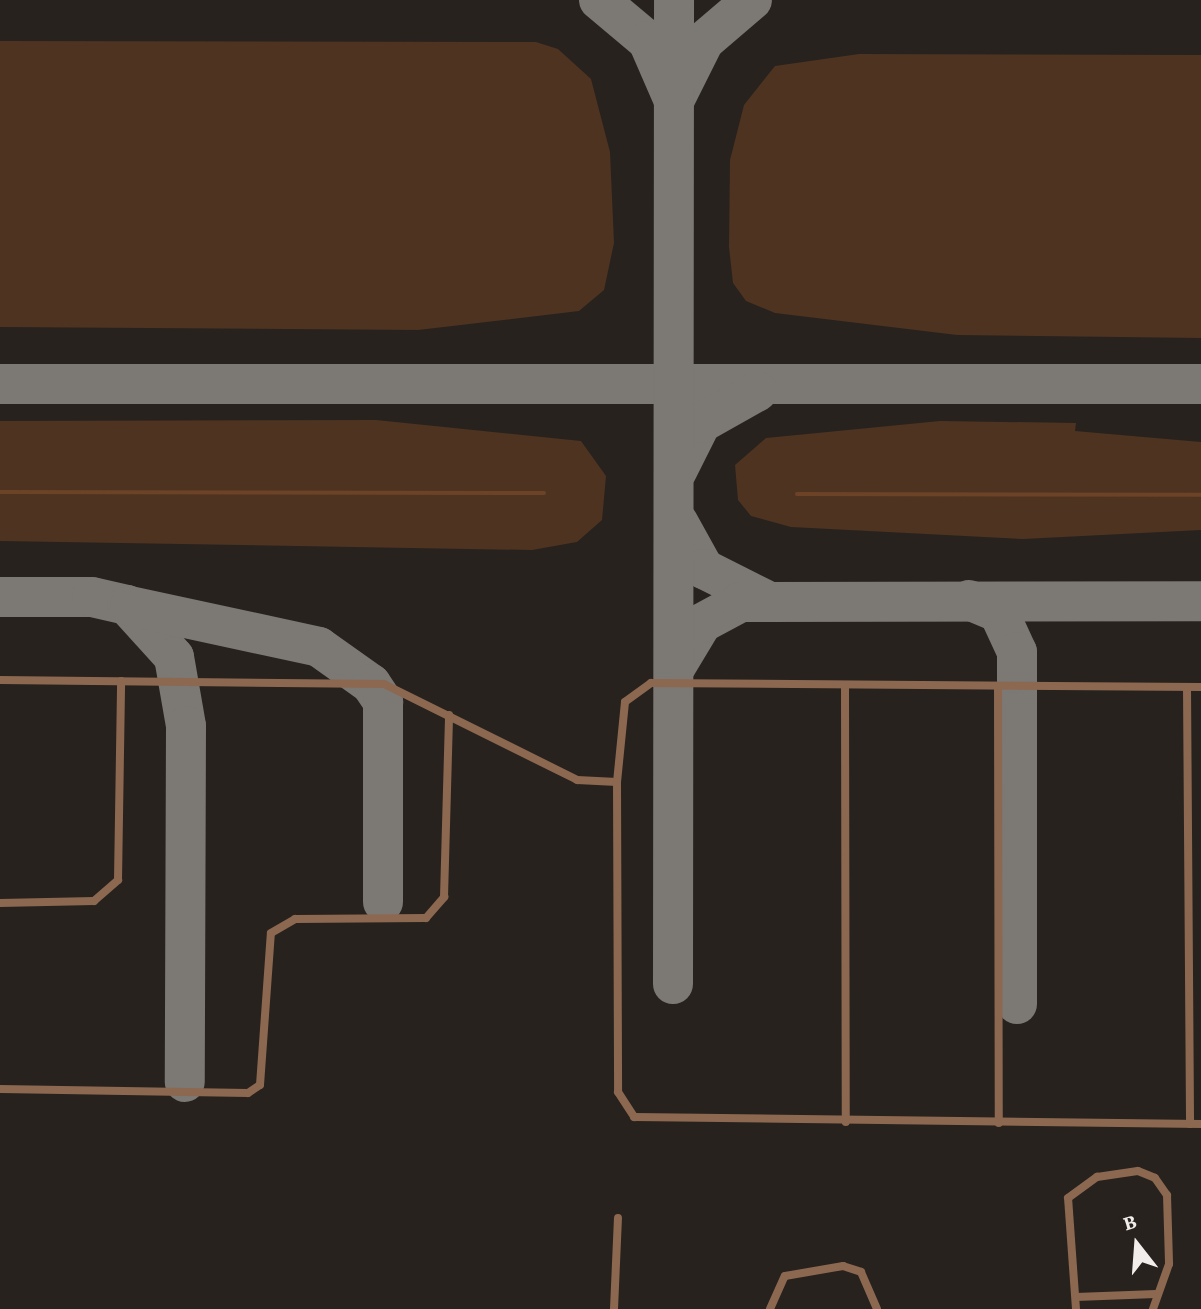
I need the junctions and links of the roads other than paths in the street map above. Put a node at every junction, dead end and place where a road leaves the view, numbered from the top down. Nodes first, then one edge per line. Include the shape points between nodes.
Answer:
1 (0, 680) edge
2 (121, 681) junction
3 (845, 685) junction
4 (998, 686) junction
5 (1187, 687) junction
6 (1201, 687) edge
7 (449, 715) junction
8 (617, 782) junction
9 (0, 903) edge
10 (0, 1089) edge
11 (846, 1122) junction
12 (999, 1123) junction
13 (1190, 1124) junction
14 (1201, 1124) edge
15 (618, 1218) dead end
16 (1156, 1294) junction
17 (1076, 1297) junction
18 (614, 1309) edge
19 (770, 1309) edge
20 (877, 1309) edge
21 (1076, 1309) edge
22 (1153, 1309) edge

1 - 2 lane
2 - 7 lane via 384,684
2 - 9 lane via 118,880 94,901
3 - 4 lane
3 - 8 lane via 651,683 634,690 620,717
3 - 11 lane
4 - 5 lane
4 - 12 lane
5 - 6 lane
5 - 13 lane
7 - 8 lane via 577,780
7 - 10 lane via 444,897 426,918 295,919 271,933 260,1085 248,1093
8 - 11 lane via 622,1106 652,1122
11 - 12 lane
12 - 13 lane
13 - 14 lane
15 - 18 lane
16 - 17 lane
16 - 17 lane via 1169,1264 1167,1195 1155,1178 1117,1172 1068,1198
16 - 22 lane
17 - 21 lane
19 - 20 lane via 785,1276 843,1266 861,1272

